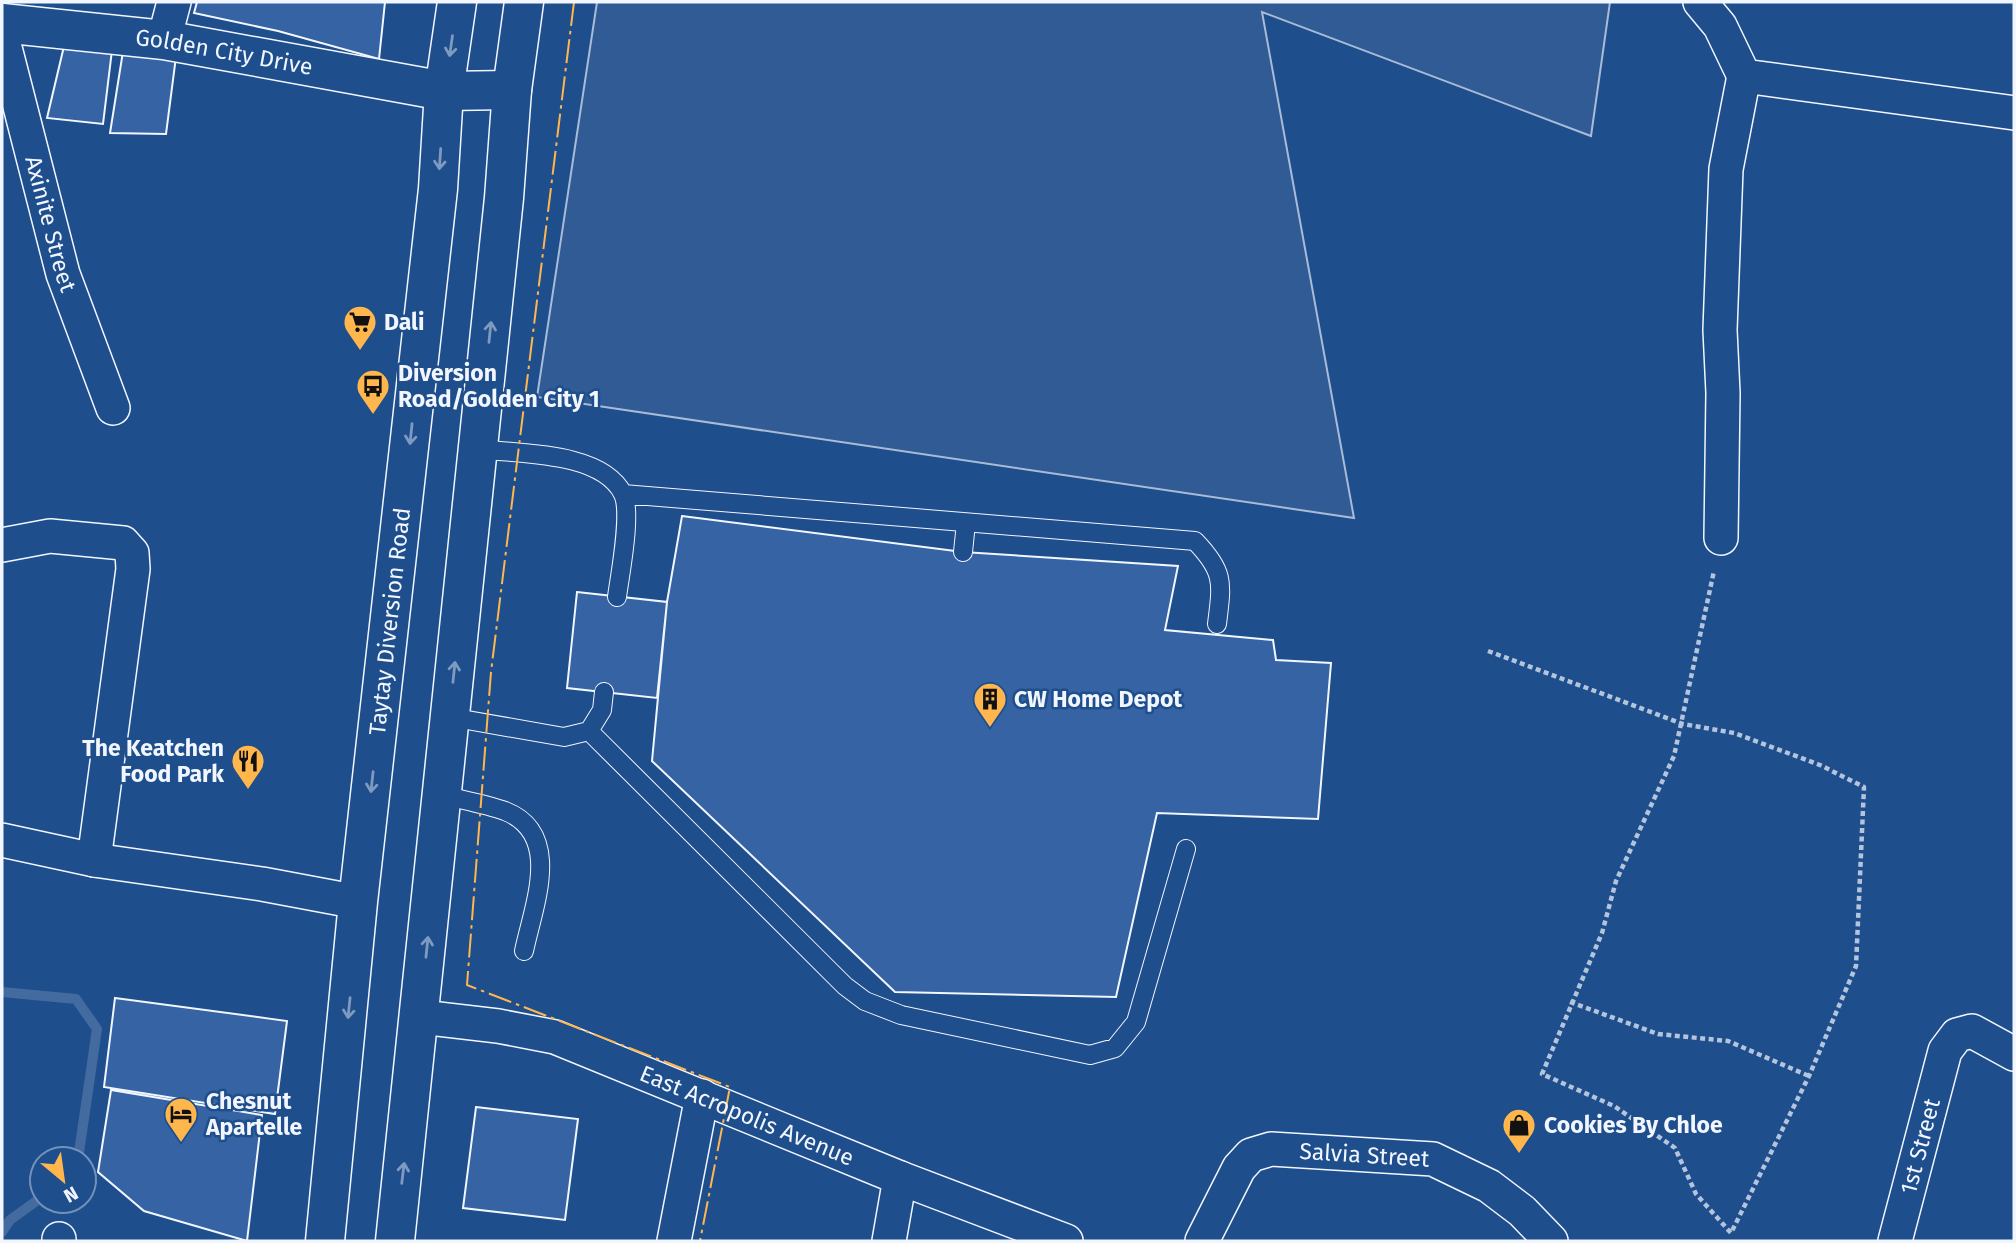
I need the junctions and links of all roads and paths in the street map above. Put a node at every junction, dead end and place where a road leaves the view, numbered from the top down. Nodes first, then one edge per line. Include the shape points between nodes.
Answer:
1 (174, 2) edge
2 (457, 2) edge
3 (524, 2) edge
4 (1700, 2) edge
5 (2, 23) edge
6 (2, 36) edge
7 (164, 40) junction
8 (1744, 76) junction
9 (512, 90) junction
10 (444, 91) junction
11 (2014, 113) edge
12 (113, 408) dead end
13 (477, 449) junction
14 (623, 494) junction
15 (966, 523) junction
16 (1721, 538) joint
17 (2, 545) edge
18 (962, 552) dead end
19 (617, 597) dead end
20 (1217, 624) dead end
21 (1488, 651) dead end
22 (604, 692) dead end
23 (450, 717) junction
24 (1683, 724) junction
25 (589, 731) junction
26 (442, 795) junction
27 (2, 840) edge
28 (1186, 849) dead end
29 (94, 860) junction
30 (358, 902) junction
31 (524, 951) dead end
32 (1570, 1002) junction
33 (421, 1017) junction
34 (2014, 1054) edge
35 (1809, 1076) junction
36 (702, 1096) junction
37 (900, 1178) junction
38 (324, 1241) edge
39 (395, 1241) edge
40 (674, 1241) edge
41 (889, 1241) edge
42 (1066, 1241) edge
43 (1202, 1241) edge
44 (1551, 1241) edge
45 (1895, 1241) edge

1 - 7 street
2 -> 10 main road, Taytay Diversion Road
3 - 9 main road
4 - 8 street via 1720,26
5 - 7 main road, Golden City Drive
6 - 12 street, Axinite Street via 63,274
7 - 10 main road, Golden City Drive
8 - 11 street
8 - 16 street via 1726,169 1720,330
9 - 10 main road, Golden City Drive
13 -> 9 main road
10 -> 30 main road, Taytay Diversion Road via 438,189
13 - 14 lane via 580,461 607,475
23 -> 13 main road
14 - 15 lane
14 - 19 lane via 626,528
15 - 18 lane
15 - 20 lane via 1195,541 1214,561 1221,586
16 - 24 path
17 - 29 street via 50,536 123,543 132,553
21 - 24 path
22 - 25 lane via 602,710
23 - 25 lane via 564,737
23 - 26 main road
24 - 32 path via 1674,756 1616,881 1602,933
24 - 35 path via 1734,733 1864,787 1856,966
25 - 28 lane via 865,1001 901,1015 1090,1055 1115,1048 1136,1022
26 - 31 lane via 506,811 521,820 540,848 541,867
33 -> 26 main road
27 - 29 street
29 - 30 street
30 -> 38 main road, Taytay Diversion Road
32 - 35 path via 1658,1034 1728,1041
32 - 35 path via 1542,1074 1614,1106 1675,1149 1696,1194 1731,1233
33 - 36 street, East Acropolis Avenue via 555,1037
39 -> 33 main road
34 - 45 street, 1st Street via 1972,1031 1957,1035 1945,1051
36 - 37 street, East Acropolis Avenue
36 - 40 street
37 - 41 street
37 - 42 street, East Acropolis Avenue
43 - 44 street, Salvia Street via 1239,1168 1251,1155 1271,1149 1433,1159 1489,1186

